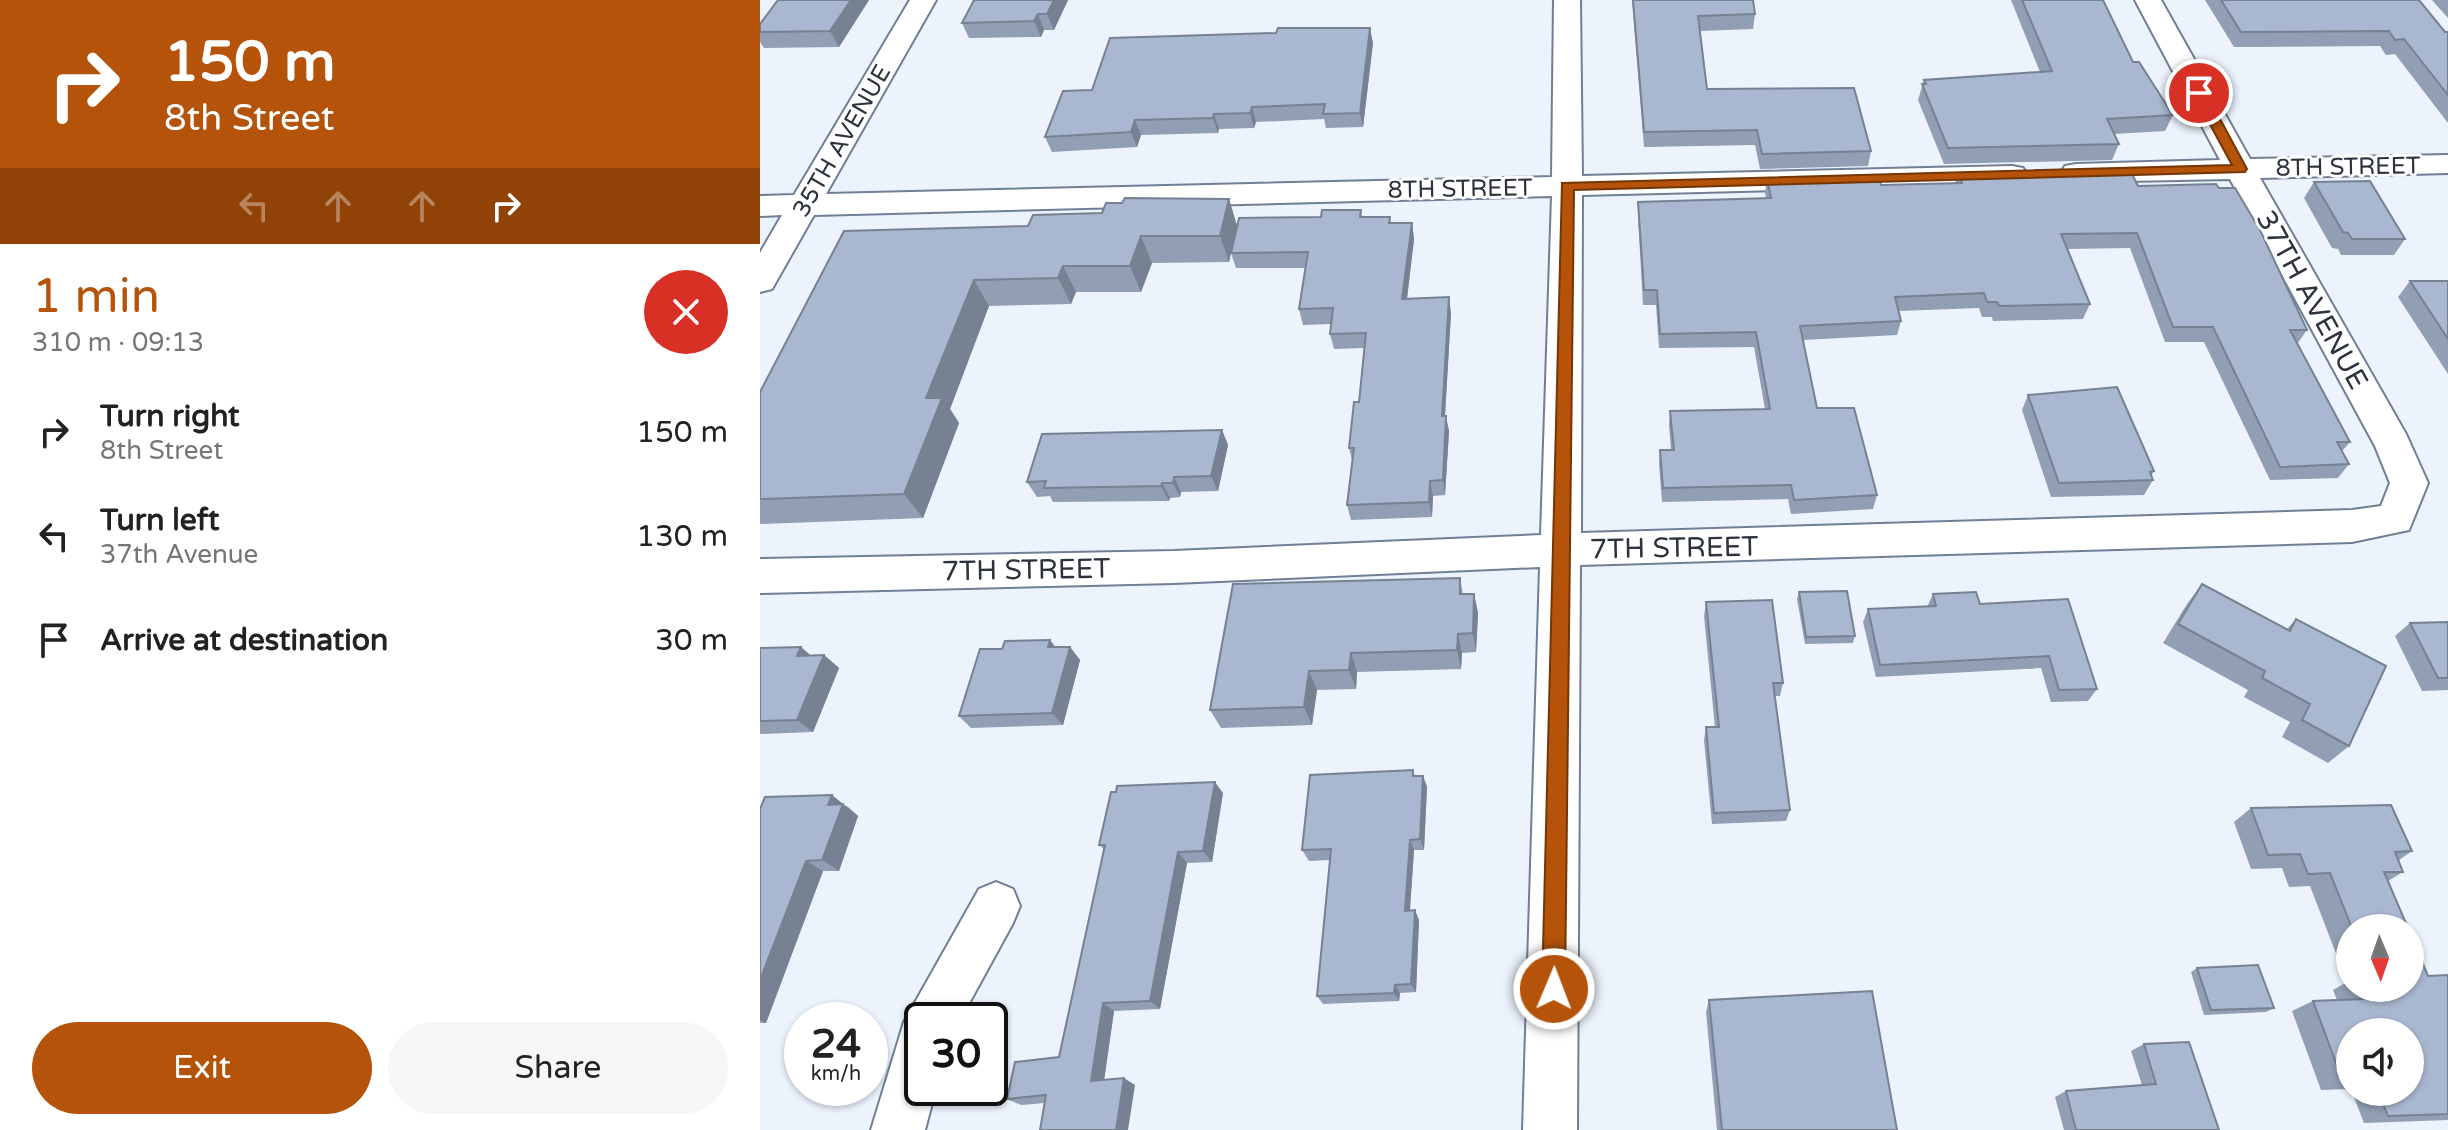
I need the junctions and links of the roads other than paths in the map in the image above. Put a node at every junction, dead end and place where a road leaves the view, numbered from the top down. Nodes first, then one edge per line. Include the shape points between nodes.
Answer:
1 (923, 0) edge
2 (1567, 0) edge
3 (2148, 0) edge
4 (2448, 164) edge
5 (2241, 169) junction
6 (1567, 186) junction
7 (806, 205) junction
8 (760, 206) edge
9 (760, 281) edge
10 (2395, 519) joint
11 (1561, 550) junction
12 (760, 576) edge
13 (996, 906) dead end
14 (942, 1002) edge
15 (904, 1106) edge
16 (898, 1130) edge
17 (1550, 1130) edge

1 - 7 street, 35TH AVENUE
2 - 6 street
3 - 5 street, 37TH AVENUE
4 - 5 street, 8TH STREET
5 - 6 street, 8TH STREET
5 - 10 street, 37TH AVENUE via 2393,444 2409,483
6 - 7 street, 8TH STREET
6 - 11 street
7 - 8 street, 8TH STREET
7 - 9 street, 35TH AVENUE
10 - 11 street, 7TH STREET via 2321,527
11 - 12 street, 7TH STREET via 1174,567
11 - 17 street
13 - 14 street
15 - 16 street

